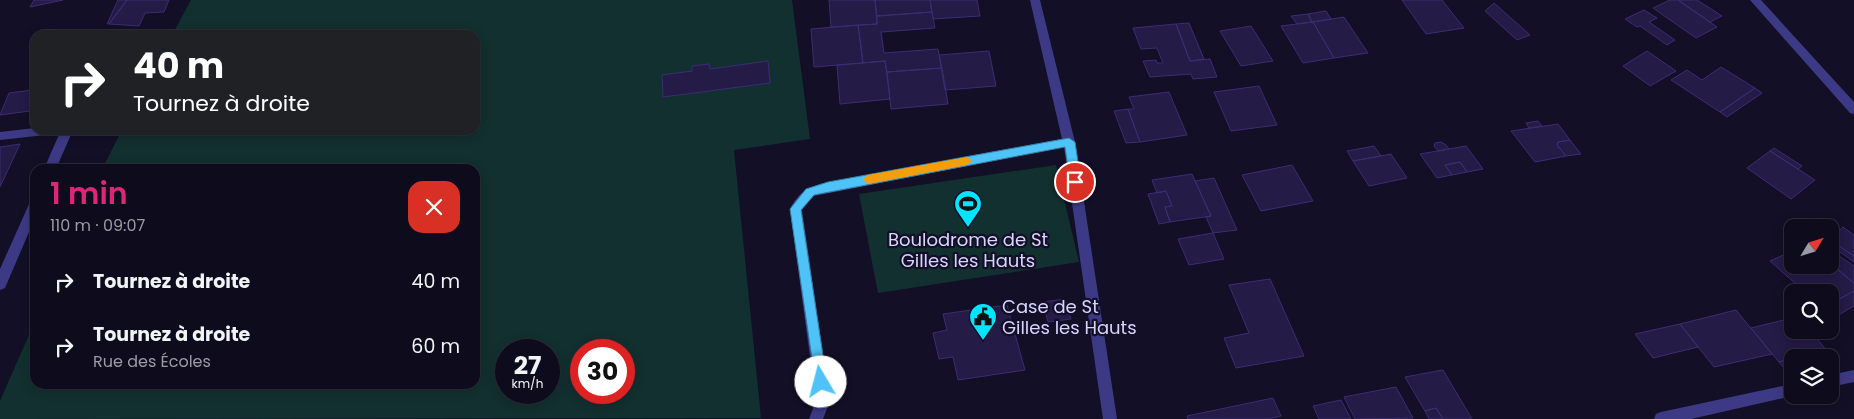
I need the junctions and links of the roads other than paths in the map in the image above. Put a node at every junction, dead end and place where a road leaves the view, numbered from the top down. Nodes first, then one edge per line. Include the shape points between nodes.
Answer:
1 (1035, 0) edge
2 (1755, 0) edge
3 (1836, 90) junction
4 (1854, 93) edge
5 (1854, 110) edge
6 (30, 133) edge
7 (65, 135) edge
8 (0, 136) edge
9 (1069, 142) junction
10 (52, 164) edge
11 (30, 215) edge
12 (0, 284) edge
13 (1854, 376) edge
14 (1839, 379) edge
15 (1784, 392) edge
16 (816, 419) edge
17 (1110, 419) edge
18 (1661, 419) edge

1 - 9 street
2 - 3 street
3 - 4 street
3 - 5 street
6 - 8 street
7 - 10 street
9 - 16 street via 810,192 796,209 824,401
9 - 17 street
11 - 12 street
13 - 14 street
15 - 18 street

